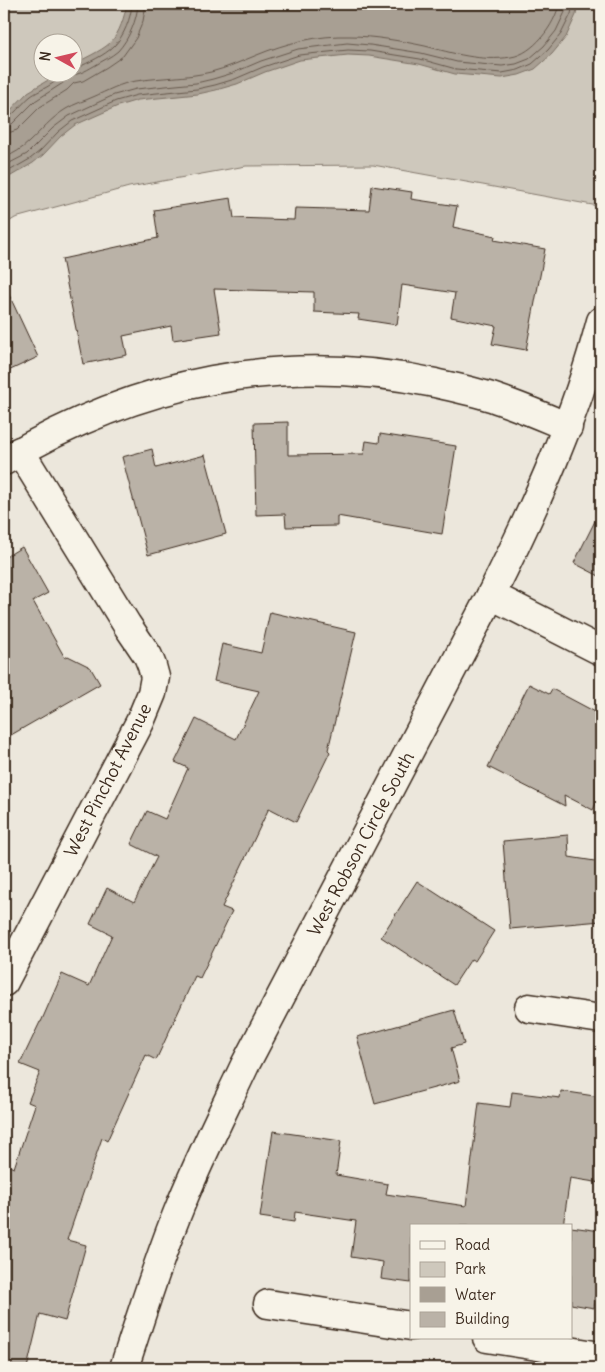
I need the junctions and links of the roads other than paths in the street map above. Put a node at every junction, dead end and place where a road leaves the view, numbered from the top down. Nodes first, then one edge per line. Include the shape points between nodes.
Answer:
1 (601, 321) edge
2 (568, 426) junction
3 (12, 456) edge
4 (491, 596) junction
5 (601, 651) edge
6 (4, 982) edge
7 (529, 1008) dead end
8 (601, 1019) edge
9 (268, 1304) dead end
10 (410, 1326) edge
11 (500, 1340) edge
12 (601, 1356) edge
13 (124, 1368) edge

1 - 2 street, West Robson Circle South
2 - 3 street via 497,399 417,380 365,372 282,371 193,383 150,395 66,428
2 - 4 street, West Robson Circle South
3 - 6 street, West Pinchot Avenue via 148,656 155,677 140,722
4 - 5 street
4 - 13 street, West Robson Circle South via 211,1137 177,1214
7 - 8 street
9 - 10 street
11 - 12 street

